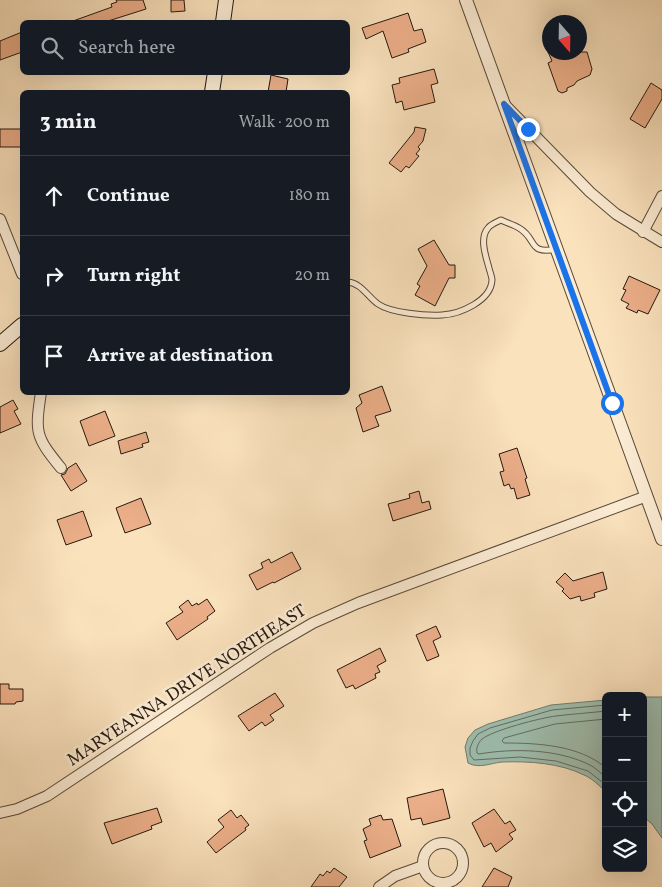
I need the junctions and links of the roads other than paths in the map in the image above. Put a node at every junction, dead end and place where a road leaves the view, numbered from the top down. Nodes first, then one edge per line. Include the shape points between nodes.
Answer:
1 (226, 0) edge
2 (466, 0) edge
3 (223, 20) edge
4 (215, 75) edge
5 (212, 90) edge
6 (504, 104) junction
7 (662, 196) edge
8 (0, 219) edge
9 (643, 232) junction
10 (662, 242) edge
11 (557, 249) junction
12 (20, 269) edge
13 (350, 282) edge
14 (20, 331) edge
15 (0, 344) edge
16 (41, 395) edge
17 (62, 468) dead end
18 (647, 496) junction
19 (662, 539) edge
20 (0, 813) edge
21 (423, 866) dead end
22 (378, 887) edge

1 - 3 main road
2 - 6 street
4 - 5 main road
6 - 9 street via 590,192
6 - 11 street
7 - 9 street
8 - 12 street
9 - 10 street
11 - 13 lane via 544,252 538,249 521,228 501,220 488,227 484,238 492,280 486,294 475,305 446,315 425,316 379,305
11 - 18 street
14 - 15 main road
16 - 17 street via 39,437
18 - 19 street
18 - 20 street, MARYEANNA DRIVE NORTHEAST via 358,603 313,623 47,796
21 - 22 street via 395,876

